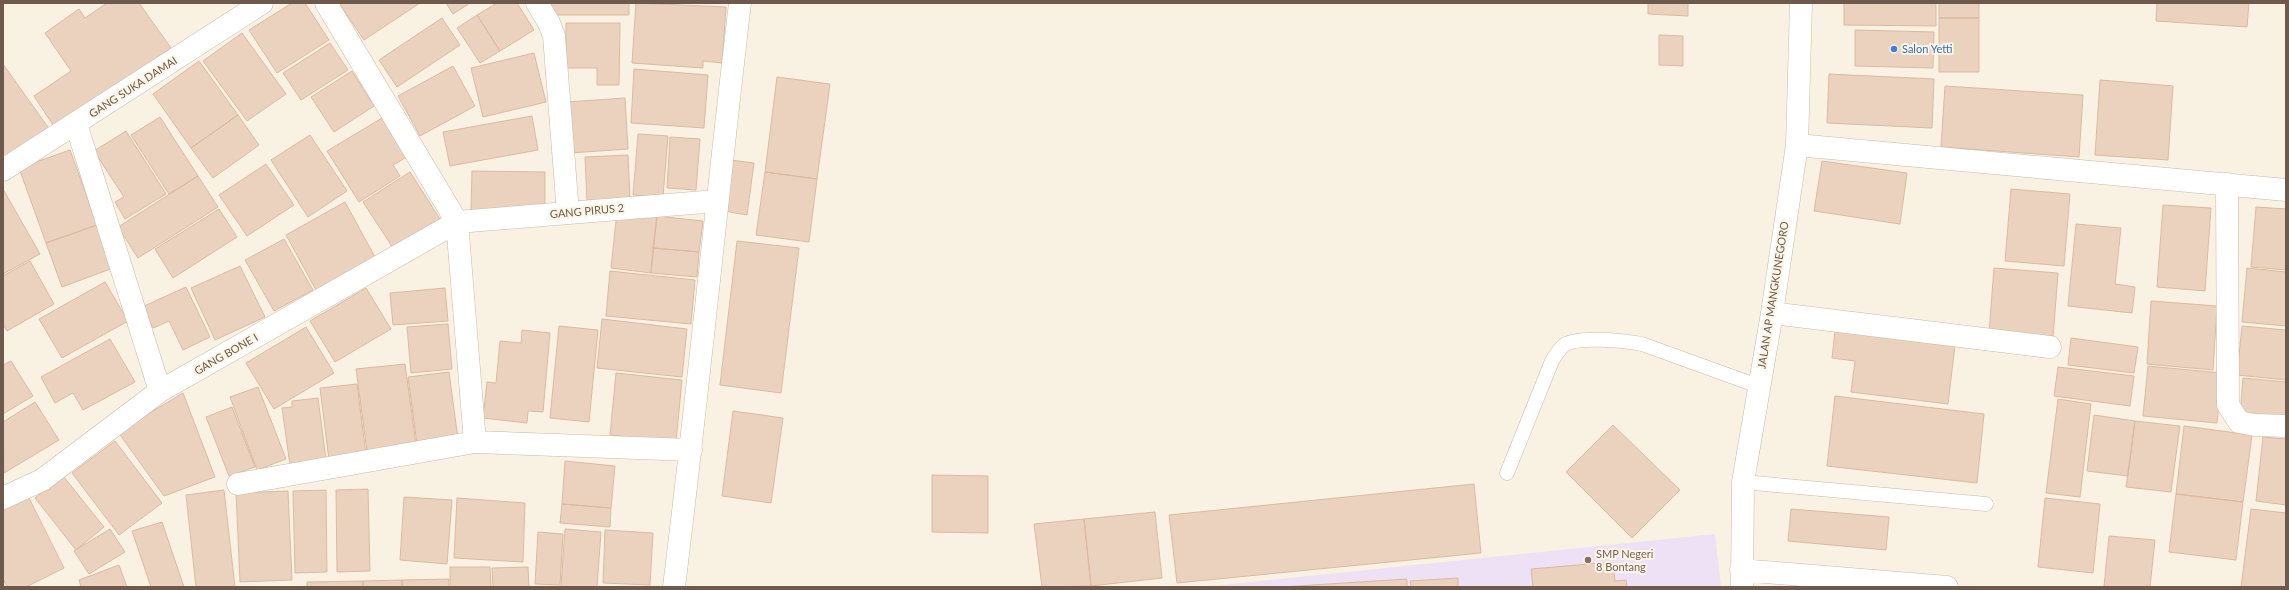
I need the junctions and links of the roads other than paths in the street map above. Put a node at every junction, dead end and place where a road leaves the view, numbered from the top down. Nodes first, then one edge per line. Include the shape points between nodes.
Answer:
1 (262, 3) edge
2 (326, 3) edge
3 (537, 3) edge
4 (740, 3) edge
5 (1801, 3) edge
6 (76, 124) junction
7 (1796, 145) junction
8 (3, 170) edge
9 (2227, 184) junction
10 (2286, 190) edge
11 (717, 201) junction
12 (568, 213) junction
13 (457, 222) junction
14 (1772, 313) junction
15 (2050, 347) dead end
16 (1758, 386) junction
17 (160, 391) junction
18 (2286, 426) edge
19 (475, 442) junction
20 (691, 450) junction
21 (1507, 473) dead end
22 (1743, 482) junction
23 (238, 484) dead end
24 (3, 498) edge
25 (1986, 504) dead end
26 (1742, 579) edge
27 (674, 587) edge
28 (1947, 587) edge

1 - 6 street, GANG SUKA DAMAI
2 - 13 street
3 - 12 street via 543,10 554,36
4 - 11 street
5 - 7 street, JALAN AP MANGKUNEGORO
6 - 8 street, GANG SUKA DAMAI
6 - 17 street
7 - 9 street
7 - 14 street, JALAN AP MANGKUNEGORO
9 - 10 street
9 - 18 street via 2228,405 2239,422
11 - 12 street, GANG PIRUS 2
11 - 20 street
12 - 13 street, GANG PIRUS 2
13 - 17 street, GANG BONE I
13 - 19 street
14 - 15 street
14 - 16 street, JALAN AP MANGKUNEGORO
16 - 21 lane via 1642,344 1625,341 1575,341 1564,345 1552,361
16 - 22 street, JALAN AP MANGKUNEGORO
17 - 24 street, GANG BONE I via 42,480
19 - 20 street
19 - 23 street
20 - 27 street
22 - 25 lane
22 - 26 street, JALAN AP MANGKUNEGORO
26 - 28 street

